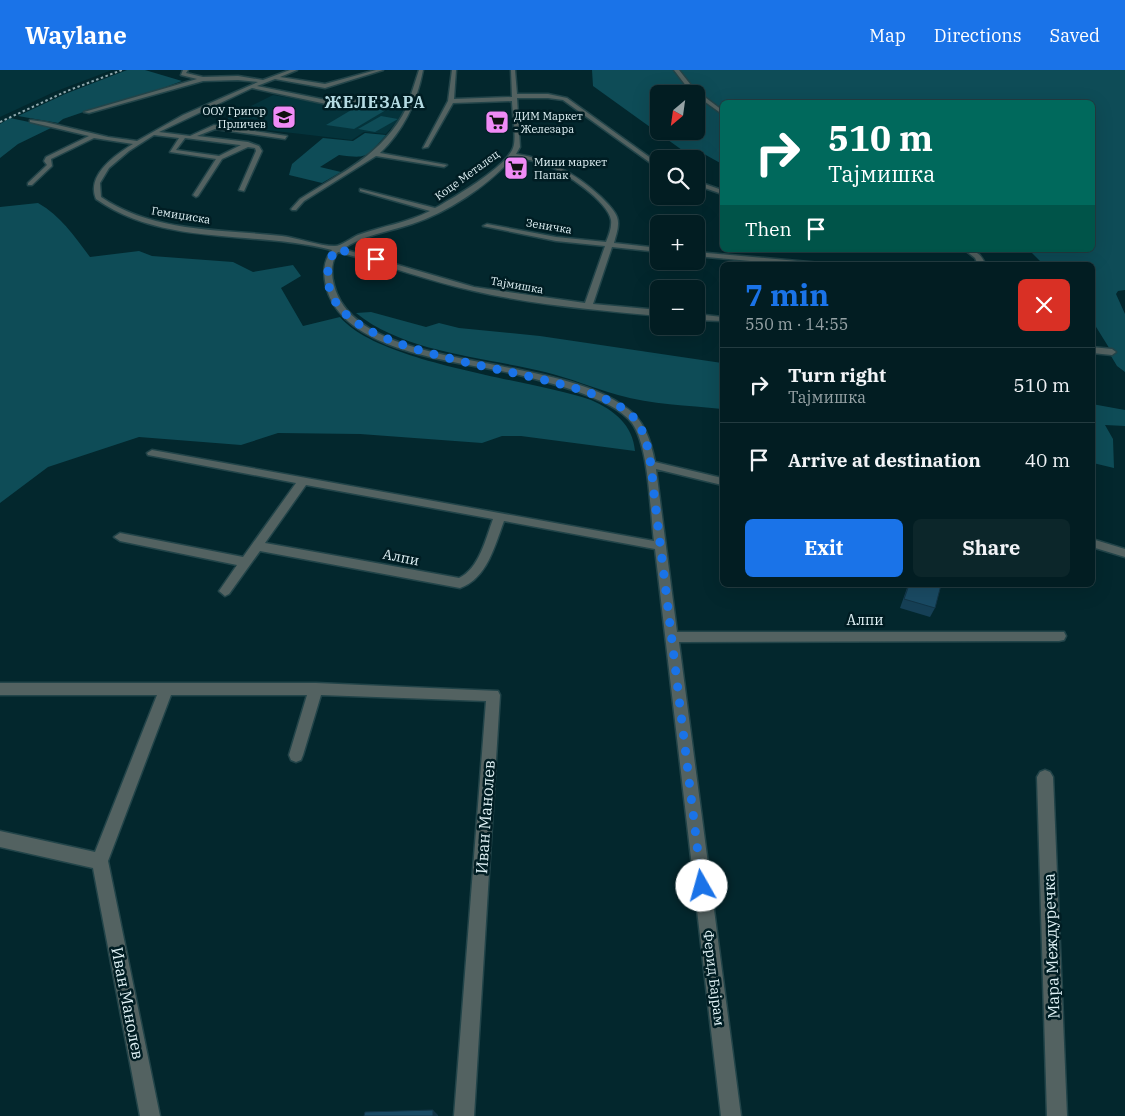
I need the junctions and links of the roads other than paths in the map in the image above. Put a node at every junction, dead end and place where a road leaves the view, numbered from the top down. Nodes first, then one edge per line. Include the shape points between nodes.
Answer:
1 (186, 70) edge
2 (295, 70) edge
3 (381, 70) edge
4 (421, 70) edge
5 (454, 70) edge
6 (513, 70) edge
7 (676, 70) edge
8 (274, 77) junction
9 (203, 79) junction
10 (262, 81) junction
11 (252, 86) junction
12 (514, 97) junction
13 (451, 100) junction
14 (411, 106) junction
15 (720, 111) edge
16 (87, 112) dead end
17 (32, 121) dead end
18 (152, 133) junction
19 (92, 137) junction
20 (184, 137) junction
21 (191, 137) junction
22 (285, 137) dead end
23 (136, 142) junction
24 (248, 144) junction
25 (425, 146) dead end
26 (375, 154) junction
27 (513, 156) junction
28 (220, 158) junction
29 (650, 160) edge
30 (444, 165) dead end
31 (30, 184) dead end
32 (705, 186) edge
33 (242, 190) dead end
34 (362, 190) dead end
35 (720, 191) edge
36 (196, 195) dead end
37 (294, 209) dead end
38 (437, 211) junction
39 (487, 226) dead end
40 (362, 236) junction
41 (303, 242) junction
42 (607, 246) junction
43 (337, 249) junction
44 (650, 249) edge
45 (972, 252) edge
46 (705, 255) edge
47 (376, 259) junction
48 (786, 262) edge
49 (980, 262) edge
50 (588, 306) junction
51 (650, 312) edge
52 (705, 318) edge
53 (720, 319) edge
54 (1095, 350) edge
55 (1112, 352) dead end
56 (152, 453) dead end
57 (649, 464) junction
58 (303, 481) junction
59 (720, 481) edge
60 (500, 517) junction
61 (120, 537) dead end
62 (1095, 544) edge
63 (257, 546) junction
64 (660, 546) junction
65 (1125, 553) edge
66 (246, 562) junction
67 (225, 591) dead end
68 (1058, 636) dead end
69 (671, 637) junction
70 (0, 689) edge
71 (316, 689) junction
72 (166, 690) junction
73 (296, 755) dead end
74 (1045, 776) dead end
75 (0, 839) edge
76 (100, 861) junction
77 (150, 1116) edge
78 (464, 1116) edge
79 (731, 1116) edge
80 (1057, 1116) edge

1 - 9 street, Гемиџиска via 182,72 187,76
2 - 8 street, Гемиџиска
3 - 8 street, Гемиџиска via 325,86
4 - 14 street
5 - 13 street
6 - 12 street, Коце Металец
7 - 15 street via 692,90
8 - 10 street, Гемиџиска
9 - 10 street, Гемиџиска
9 - 16 street, Гемиџиска
10 - 11 street, Гемиџиска
11 - 14 street via 331,103 345,101
11 - 18 street, Гемиџиска
12 - 13 street
12 - 27 street, Коце Металец via 516,147
12 - 29 street via 565,99
13 - 25 street
14 - 26 street via 386,144
17 - 19 street via 58,125
18 - 20 street
18 - 23 street, Гемиџиска
19 - 23 street
19 - 31 street via 48,158 50,165
20 - 21 street
20 - 28 street via 172,151
21 - 22 street via 214,127
21 - 24 street
23 - 41 street, Гемиџиска via 114,160 97,183 98,198 110,209 152,223
24 - 28 street
24 - 33 street via 258,147 259,151
26 - 30 street
26 - 37 street via 322,186
27 - 38 street, Коце Металец
27 - 42 street via 537,159 558,167 606,206 615,222
28 - 36 street, Гемиџиска
32 - 35 street
34 - 38 street, Коце Металец
38 - 40 street, Коце Металец via 418,220
39 - 42 street, Зеничка
40 - 41 street, Коце Металец
40 - 43 street, Коце Металец
40 - 47 street, Тајмишка
41 - 43 street, Гемиџиска
42 - 44 street, Зеничка
42 - 50 street
43 - 47 street, Тајмишка
43 - 57 street, Ферид Бајрам via 331,255 329,288 337,304 362,327 402,345 549,381 612,402 636,421 646,445
45 - 49 street
46 - 48 street
47 - 50 street, Тајмишка via 474,288
50 - 51 street, Тајмишка
52 - 53 street
54 - 55 street
56 - 58 street
57 - 59 street
57 - 64 street, Ферид Бајрам
58 - 60 street
58 - 63 street
60 - 63 street, Алпи via 476,571 470,579 460,583
60 - 64 street
61 - 66 street
62 - 65 street
63 - 66 street
64 - 69 street, Ферид Бајрам
66 - 67 street
68 - 69 street, Алпи
69 - 79 street, Ферид Бајрам
70 - 72 street, Иван Манолев
71 - 72 street, Иван Манолев
71 - 73 street
71 - 78 street, Иван Манолев via 493,695
72 - 76 street
74 - 80 street, Мара Междуречка
75 - 76 street
76 - 77 street, Иван Манолев

